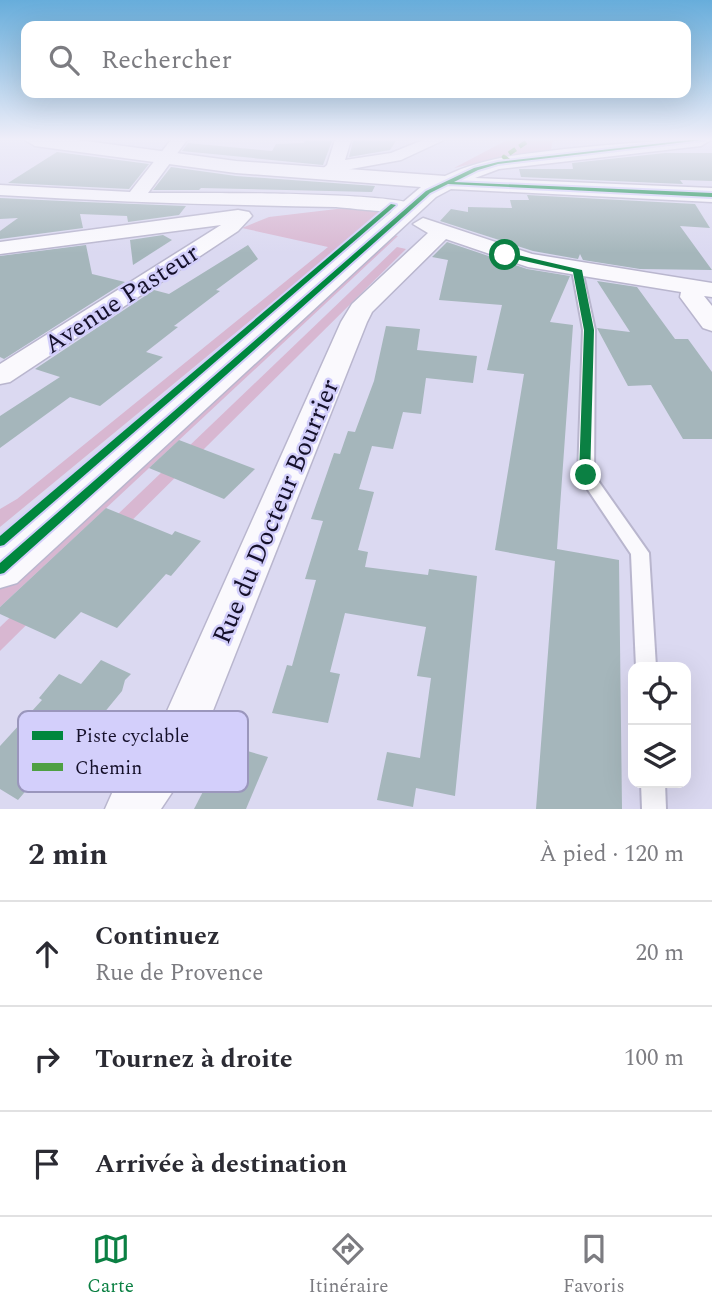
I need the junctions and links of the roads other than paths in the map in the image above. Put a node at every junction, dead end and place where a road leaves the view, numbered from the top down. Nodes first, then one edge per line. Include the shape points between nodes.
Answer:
1 (150, 178) edge
2 (399, 178) edge
3 (460, 178) edge
4 (446, 183) junction
5 (0, 190) edge
6 (712, 195) edge
7 (135, 198) junction
8 (252, 211) junction
9 (405, 211) junction
10 (442, 231) junction
11 (0, 248) edge
12 (577, 270) junction
13 (702, 288) edge
14 (712, 323) edge
15 (0, 376) edge
16 (0, 570) edge
17 (646, 662) edge
18 (190, 711) edge
19 (653, 788) edge
20 (143, 792) edge
21 (131, 809) edge
22 (654, 809) edge

1 - 7 street
2 - 4 street
3 - 4 street
4 - 6 street
4 - 9 street
5 - 7 street
7 - 8 street
8 - 9 street via 279,211 300,203 380,203
8 - 11 street
8 - 15 street, Avenue Pasteur
9 - 10 street
9 - 16 street
10 - 12 street via 505,255
10 - 18 street, Rue du Docteur Bourrier via 361,309 354,322
12 - 13 street
12 - 17 lane via 589,330 586,475 640,553
13 - 14 street via 692,297
19 - 22 lane
20 - 21 street, Rue du Docteur Bourrier

